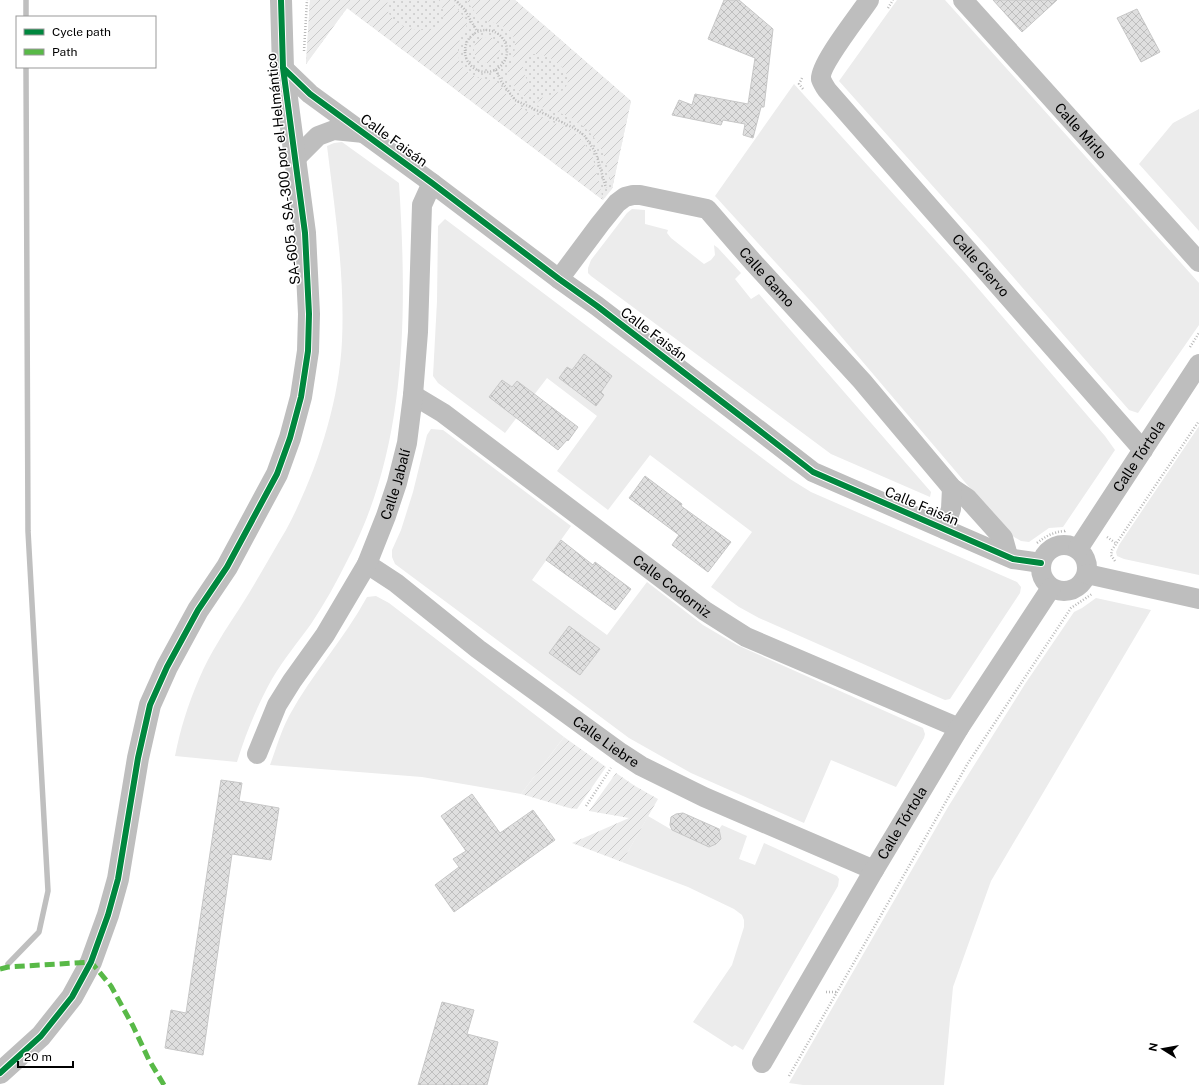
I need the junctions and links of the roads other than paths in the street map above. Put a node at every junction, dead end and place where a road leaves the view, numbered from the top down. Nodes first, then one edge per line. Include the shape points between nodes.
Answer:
1 (281, 0) edge
2 (963, 0) edge
3 (877, 6) edge
4 (283, 68) junction
5 (364, 132) junction
6 (295, 159) junction
7 (432, 183) junction
8 (1199, 262) edge
9 (559, 279) junction
10 (1192, 358) edge
11 (413, 395) junction
12 (1143, 450) junction
13 (952, 488) junction
14 (944, 529) junction
15 (1078, 549) junction
16 (1036, 554) junction
17 (1008, 556) junction
18 (367, 564) junction
19 (1087, 574) junction
20 (1051, 588) junction
21 (1199, 599) edge
22 (959, 728) junction
23 (257, 754) dead end
24 (874, 870) junction
25 (762, 1063) dead end
26 (0, 1073) edge

1 - 4 street, SA-605 a SA-300 por el Helmántico
2 - 8 street, Calle Mirlo
3 - 12 street, Calle Ciervo via 832,54 823,69 812,78 827,90
4 - 5 street, Calle Faisán via 310,94
4 - 6 street, SA-605 a SA-300 por el Helmántico
5 - 6 street, Calle Faisán via 334,130 318,136
5 - 7 street, Calle Faisán
6 - 26 street, SA-605 a SA-300 por el Helmántico via 304,233 309,322 308,351 301,397 290,438 277,474 226,567 198,610 150,705 138,758 118,879 91,962 72,997 41,1036
7 - 9 street, Calle Faisán
7 - 11 street, Calle Jabalí via 422,205 418,332
9 - 13 street, Calle Gamo via 617,203 625,198 640,195 708,209 862,381
9 - 14 street, Calle Faisán via 813,472
10 - 12 street, Calle Tórtola
11 - 18 street, Calle Jabalí via 407,443 397,483
11 - 22 street, Calle Codorniz via 443,413 705,611 734,629
12 - 15 street, Calle Tórtola
13 - 14 street via 951,509
13 - 17 street, Calle Gamo via 967,498 1003,538
14 - 17 street, Calle Faisán
15 - 16 street via 1060,544 1045,554
15 - 19 street via 1084,556
16 - 17 street, Calle Faisán via 1013,559
16 - 20 street via 1044,581
18 - 23 street, Calle Jabalí via 325,635 277,704
18 - 24 street, Calle Liebre via 396,583 478,649 641,766 704,797
19 - 20 street via 1081,584 1072,590
19 - 21 street
20 - 22 street, Calle Tórtola
22 - 24 street, Calle Tórtola
24 - 25 street, Calle Tórtola

